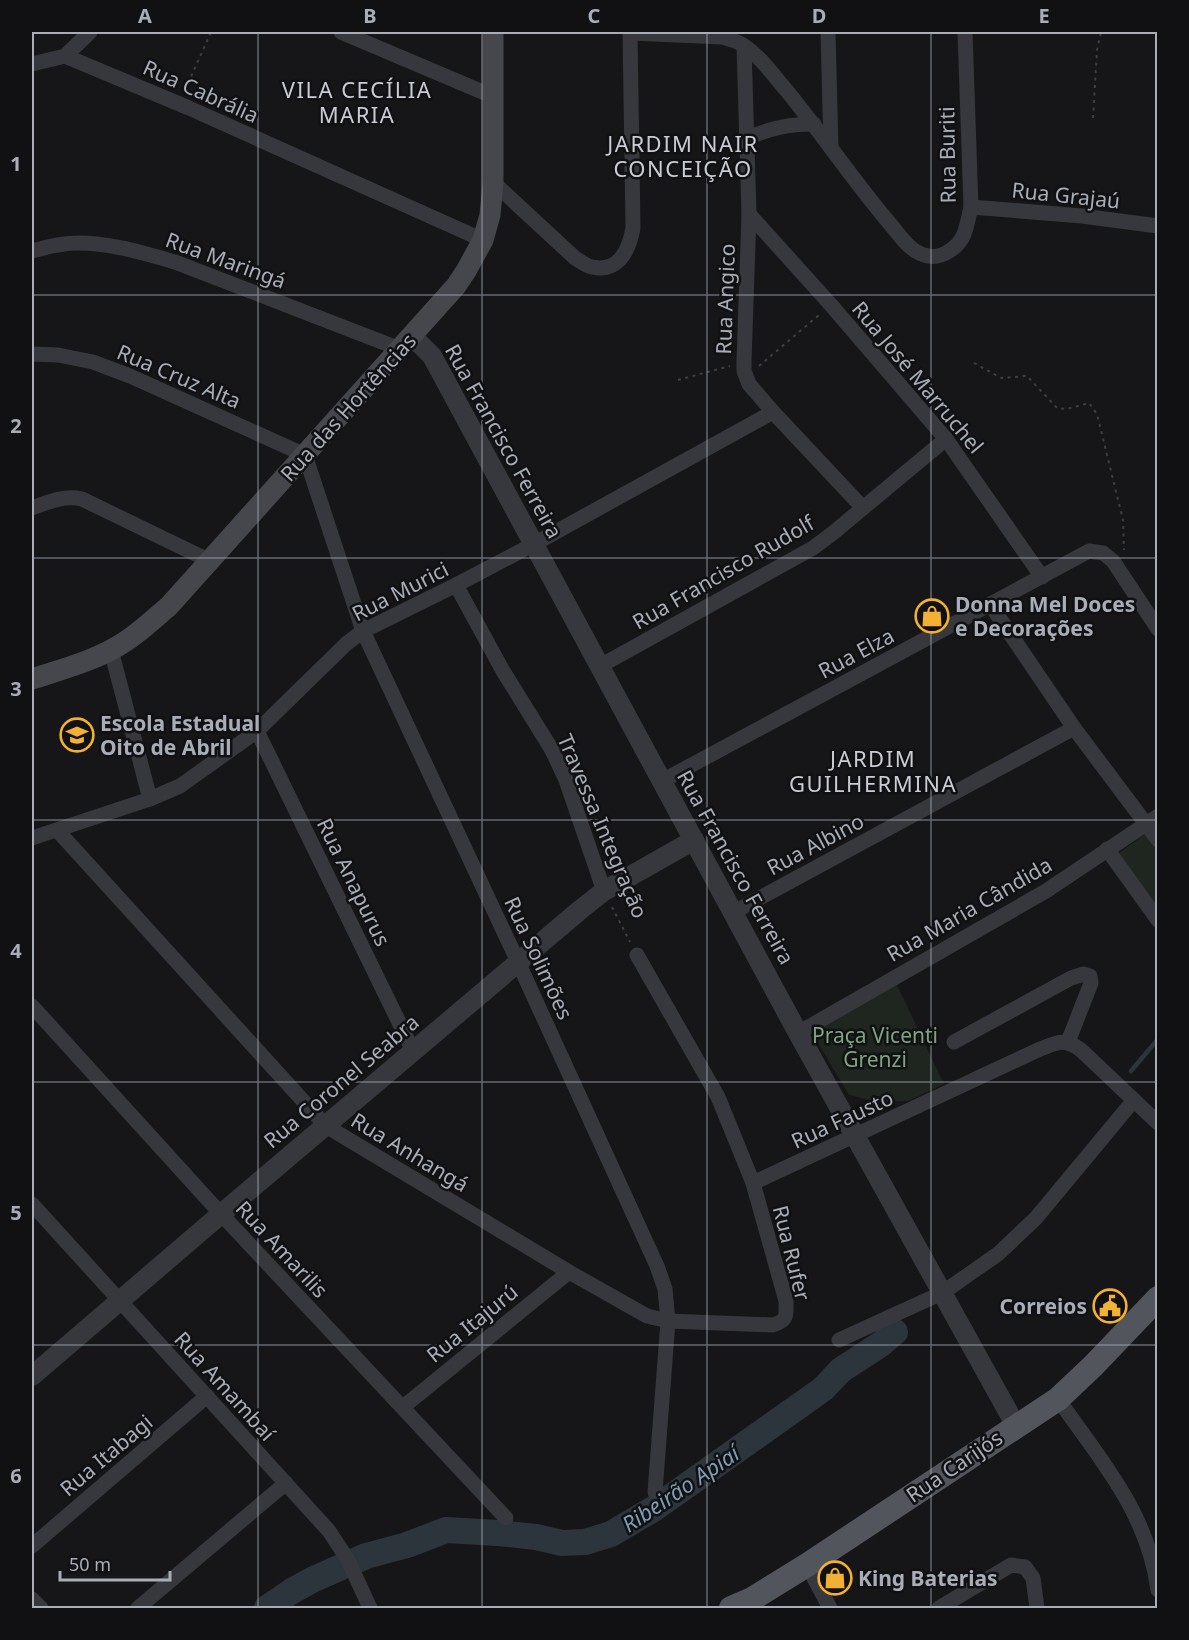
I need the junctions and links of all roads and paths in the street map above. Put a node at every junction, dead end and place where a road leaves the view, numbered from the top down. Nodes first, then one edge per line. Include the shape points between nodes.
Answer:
1 (90, 32) edge
2 (211, 32) edge
3 (341, 32) edge
4 (493, 32) edge
5 (630, 32) edge
6 (828, 32) edge
7 (964, 32) edge
8 (1101, 32) edge
9 (366, 37) edge
10 (744, 46) junction
11 (65, 56) junction
12 (32, 64) edge
13 (492, 96) junction
14 (178, 103) junction
15 (1093, 118) dead end
16 (814, 124) junction
17 (746, 139) junction
18 (831, 148) junction
19 (493, 182) junction
20 (971, 207) junction
21 (748, 214) junction
22 (1158, 226) edge
23 (483, 240) junction
24 (32, 251) edge
25 (831, 305) junction
26 (405, 343) junction
27 (32, 354) edge
28 (974, 363) dead end
29 (745, 370) junction
30 (678, 380) dead end
31 (773, 412) junction
32 (946, 439) junction
33 (305, 454) junction
34 (32, 508) edge
35 (863, 508) junction
36 (534, 544) junction
37 (1108, 557) junction
38 (210, 561) junction
39 (1042, 577) junction
40 (456, 585) junction
41 (990, 604) junction
42 (1158, 629) edge
43 (363, 631) junction
44 (111, 650) junction
45 (600, 666) junction
46 (32, 679) edge
47 (1074, 728) junction
48 (257, 731) junction
49 (662, 781) junction
50 (150, 799) junction
51 (1151, 820) edge
52 (57, 830) junction
53 (32, 838) edge
54 (694, 840) junction
55 (1158, 840) edge
56 (1107, 849) junction
57 (604, 891) junction
58 (734, 912) junction
59 (1158, 920) edge
60 (637, 955) joint
61 (518, 962) junction
62 (32, 1005) edge
63 (798, 1033) junction
64 (954, 1042) dead end
65 (1068, 1042) junction
66 (413, 1051) junction
67 (1134, 1100) junction
68 (1158, 1123) edge
69 (326, 1126) junction
70 (855, 1135) junction
71 (753, 1183) junction
72 (32, 1204) edge
73 (221, 1214) junction
74 (569, 1272) junction
75 (942, 1293) junction
76 (1158, 1298) edge
77 (120, 1300) junction
78 (668, 1321) junction
79 (773, 1325) joint
80 (839, 1340) dead end
81 (32, 1376) edge
82 (207, 1396) junction
83 (1058, 1399) junction
84 (403, 1407) junction
85 (1016, 1426) junction
86 (286, 1483) junction
87 (655, 1492) dead end
88 (506, 1518) dead end
89 (32, 1546) edge
90 (807, 1565) junction
91 (1158, 1590) edge
92 (32, 1599) edge
93 (40, 1608) edge
94 (138, 1608) edge
95 (370, 1608) edge
96 (731, 1608) edge
97 (830, 1608) edge
98 (939, 1608) edge
99 (1037, 1608) edge

1 - 11 street
2 - 14 path
3 - 9 street
4 - 13 main road, Rua das Hortências
5 - 10 street, Rua Buriti via 722,37
5 - 19 street via 633,228 624,256 605,268 590,267 575,258
6 - 18 street
7 - 20 street, Rua Buriti
8 - 15 path via 1096,50
9 - 13 street
10 - 16 street, Rua Buriti
10 - 17 street, Rua Angico
11 - 12 street
11 - 14 street, Rua Cabrália
13 - 19 main road, Rua das Hortências
14 - 23 street, Rua Cabrália
16 - 17 street via 771,128
16 - 18 street, Rua Buriti
17 - 21 street, Rua Angico
18 - 20 street, Rua Buriti via 910,248 926,256 936,257 957,245 964,236
19 - 23 main road, Rua das Hortências
20 - 22 street, Rua Grajaú
21 - 25 street, Rua José Marruchel
21 - 29 street, Rua Angico
23 - 26 main road, Rua das Hortências via 456,286
24 - 26 street, Rua Maringá via 77,243 141,252
25 - 29 path
25 - 32 street, Rua José Marruchel
26 - 33 main road, Rua das Hortências
26 - 36 street, Rua Francisco Ferreira via 420,344 432,356
27 - 33 street, Rua Cruz Alta via 93,362
28 - 37 path via 1002,378 1027,376 1057,408 1089,403 1097,414 1123,520 1124,550
29 - 30 path
29 - 31 street, Rua Angico via 749,384
31 - 35 street, Rua Angico
31 - 36 street, Rua Murici
32 - 35 street, Rua Francisco Rudolf
32 - 39 street, Rua José Marruchel
33 - 38 main road, Rua das Hortências
33 - 43 street, Rua Solimões
34 - 38 street via 62,498 82,499
35 - 45 street, Rua Francisco Rudolf via 813,548
36 - 40 street, Rua Murici
36 - 45 street, Rua Francisco Ferreira
37 - 39 street, Rua Elza via 1089,551
37 - 42 street
38 - 44 main road, Rua das Hortências via 169,606
39 - 41 street, Rua Elza
40 - 43 street, Rua Murici
40 - 57 street, Travessa Integração via 552,750
41 - 47 street
41 - 49 street, Rua Elza
43 - 48 street, Rua Murici
43 - 61 street, Rua Solimões
44 - 46 main road, Rua das Hortências
44 - 50 street
45 - 49 street, Rua Francisco Ferreira
47 - 51 street
47 - 58 street, Rua Albino
48 - 50 street, Rua Murici via 180,786
48 - 66 street, Rua Anapurus
49 - 54 street, Rua Francisco Ferreira
50 - 52 street, Rua Murici
51 - 55 street
51 - 56 street, Rua Maria Cândida
52 - 53 street, Rua Murici
52 - 69 street, Rua Anhangá
54 - 57 street, Rua Coronel Seabra
54 - 58 street, Rua Francisco Ferreira
56 - 59 street
56 - 63 street, Rua Maria Cândida via 1046,891
57 - 60 path, Travessa Integração
57 - 61 street, Rua Coronel Seabra
58 - 63 street, Rua Francisco Ferreira
60 - 71 street via 718,1097
61 - 66 street, Rua Coronel Seabra
61 - 78 street, Rua Solimões via 657,1266
62 - 73 street, Rua Amarilis
63 - 70 street, Rua Francisco Ferreira
64 - 65 street via 1084,974 1090,976 1091,983
65 - 67 street
65 - 70 street, Rua Fausto via 1040,1049
66 - 69 street, Rua Coronel Seabra
67 - 68 street
67 - 75 street via 1036,1218 998,1254
69 - 73 street, Rua Coronel Seabra
69 - 74 street, Rua Anhangá
70 - 71 street, Rua Fausto
70 - 75 street, Rua Francisco Ferreira
71 - 79 street, Rua Rufer via 786,1301 786,1316
72 - 77 street, Rua Amambaí
73 - 77 street, Rua Coronel Seabra
73 - 84 street, Rua Amarilis
74 - 78 street, Rua Anhangá via 647,1316
74 - 84 street, Rua Itajurú
75 - 80 street
75 - 85 street, Rua Francisco Ferreira
76 - 83 main road, Rua Carijós
77 - 81 street, Rua Coronel Seabra
77 - 82 street, Rua Amambaí
78 - 79 street, Rua Anhangá
78 - 87 street, Rua Solimões
82 - 86 street, Rua Amambaí
82 - 89 street, Rua Itabagi
83 - 85 main road, Rua Carijós
83 - 91 street via 1136,1515 1149,1548
84 - 88 street, Rua Amarilis
85 - 90 main road, Rua Carijós
86 - 94 street
86 - 95 street, Rua Amambaí via 329,1531 350,1564
90 - 96 main road, Rua Carijós
90 - 97 street
92 - 93 street
98 - 99 street via 1011,1565 1025,1567 1033,1578

